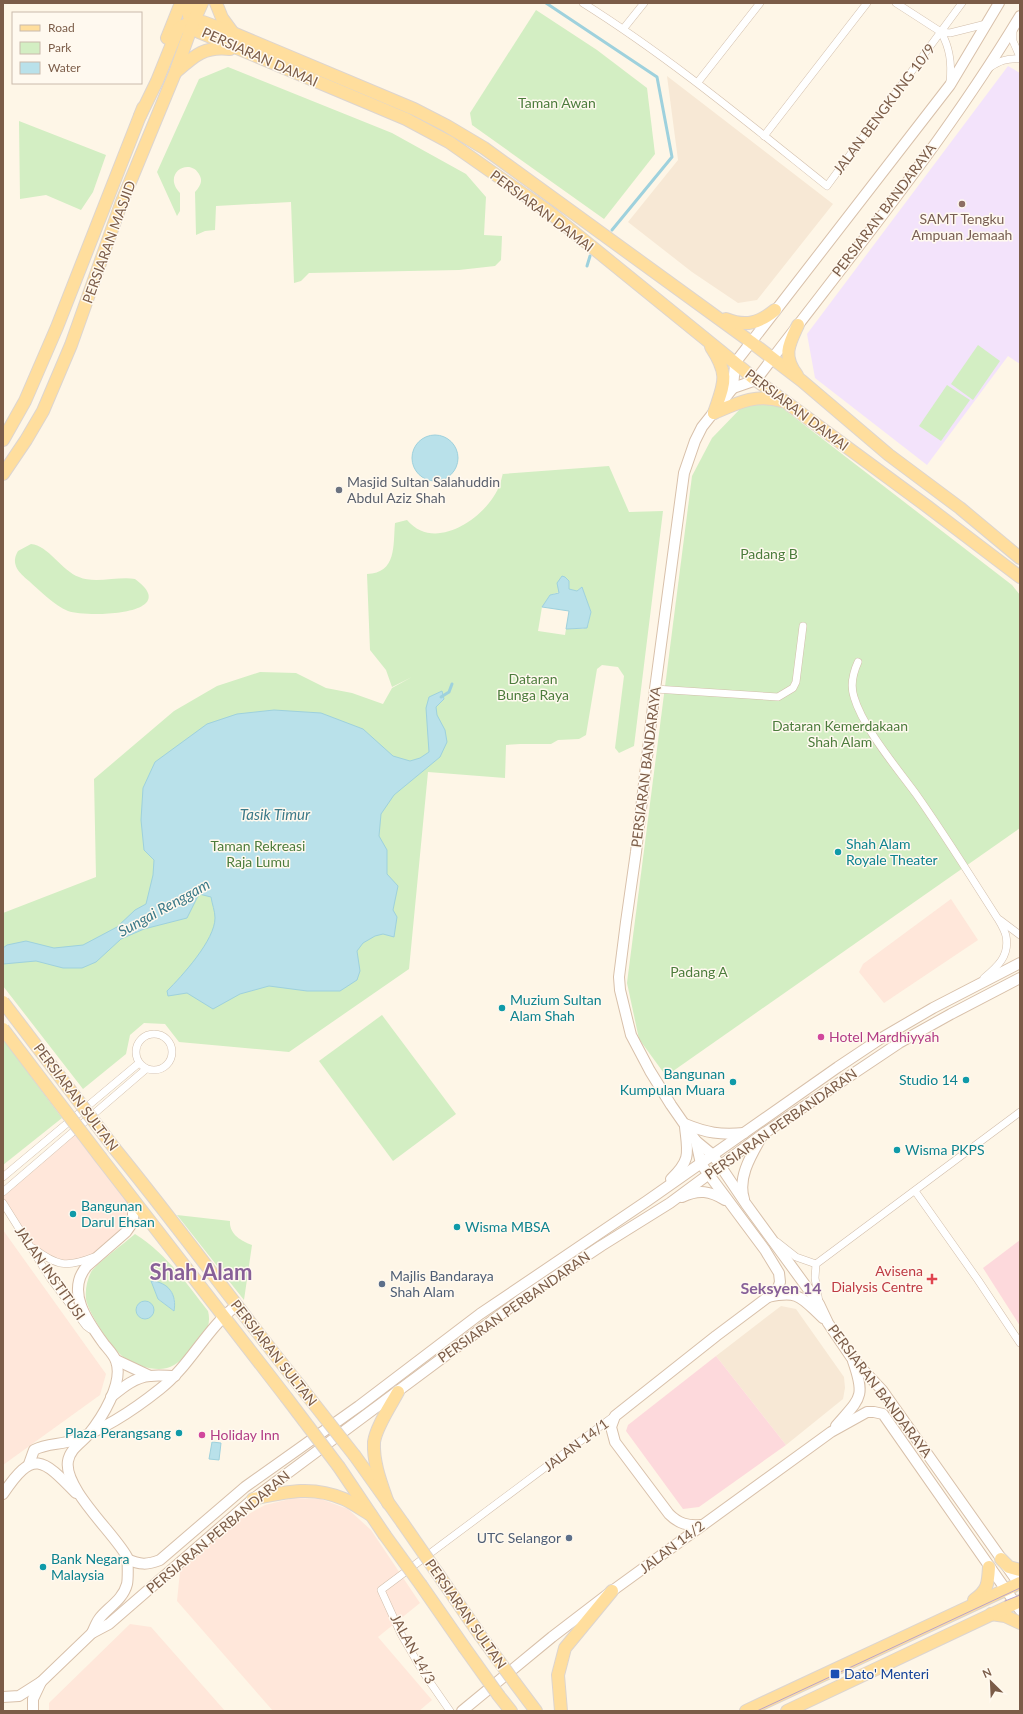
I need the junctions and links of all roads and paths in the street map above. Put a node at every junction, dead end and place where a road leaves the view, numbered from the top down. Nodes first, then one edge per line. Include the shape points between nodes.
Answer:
1 (180, 3) edge
2 (189, 3) edge
3 (202, 3) edge
4 (216, 3) edge
5 (583, 3) edge
6 (644, 3) edge
7 (760, 3) edge
8 (867, 3) edge
9 (896, 3) edge
10 (962, 3) edge
11 (999, 3) edge
12 (1018, 19) edge
13 (193, 23) junction
14 (986, 24) junction
15 (624, 28) junction
16 (941, 32) junction
17 (233, 33) junction
18 (238, 49) junction
19 (1020, 58) edge
20 (175, 73) junction
21 (980, 78) junction
22 (698, 82) junction
23 (950, 85) junction
24 (140, 116) junction
25 (450, 128) junction
26 (764, 136) junction
27 (449, 142) junction
28 (775, 310) junction
29 (714, 315) junction
30 (798, 324) junction
31 (706, 339) junction
32 (751, 342) junction
33 (772, 359) junction
34 (735, 363) junction
35 (756, 380) junction
36 (802, 381) junction
37 (733, 388) junction
38 (784, 401) junction
39 (714, 413) junction
40 (3, 440) edge
41 (3, 474) edge
42 (1020, 558) edge
43 (1020, 577) edge
44 (803, 626) dead end
45 (858, 662) dead end
46 (654, 689) junction
47 (998, 919) junction
48 (1020, 935) edge
49 (1020, 963) edge
50 (1020, 978) edge
51 (1020, 984) edge
52 (972, 987) junction
53 (1001, 988) junction
54 (3, 1002) edge
55 (3, 1029) edge
56 (138, 1063) junction
57 (146, 1069) junction
58 (1020, 1112) edge
59 (685, 1124) junction
60 (744, 1133) junction
61 (763, 1134) junction
62 (696, 1141) junction
63 (713, 1155) junction
64 (701, 1164) junction
65 (720, 1165) junction
66 (708, 1174) junction
67 (3, 1177) edge
68 (915, 1191) junction
69 (3, 1192) edge
70 (133, 1201) junction
71 (647, 1201) junction
72 (3, 1203) edge
73 (670, 1203) junction
74 (730, 1203) junction
75 (746, 1204) junction
76 (769, 1236) junction
77 (28, 1244) junction
78 (100, 1255) junction
79 (816, 1264) junction
80 (768, 1298) junction
81 (819, 1304) junction
82 (236, 1306) junction
83 (222, 1316) junction
84 (828, 1322) junction
85 (96, 1333) junction
86 (1020, 1342) edge
87 (851, 1357) junction
88 (116, 1360) junction
89 (151, 1376) junction
90 (175, 1376) junction
91 (398, 1392) junction
92 (110, 1398) junction
93 (615, 1416) junction
94 (891, 1425) joint
95 (831, 1432) junction
96 (88, 1435) junction
97 (29, 1464) junction
98 (3, 1494) edge
99 (253, 1499) junction
100 (83, 1500) junction
101 (388, 1503) junction
102 (371, 1515) junction
103 (701, 1525) junction
104 (127, 1558) junction
105 (1001, 1559) junction
106 (989, 1567) junction
107 (1020, 1570) edge
108 (1020, 1584) edge
109 (1005, 1589) junction
110 (381, 1590) joint
111 (612, 1592) junction
112 (1018, 1605) edge
113 (953, 1614) junction
114 (991, 1614) junction
115 (1020, 1623) edge
116 (92, 1633) junction
117 (40, 1682) junction
118 (3, 1697) edge
119 (449, 1709) edge
120 (33, 1711) edge
121 (462, 1711) edge
122 (511, 1711) edge
123 (536, 1711) edge
124 (561, 1711) edge
125 (746, 1711) edge
126 (787, 1711) edge

1 - 24 main road, PERSIARAN MASJID
2 - 13 main road via 189,16
3 - 13 main road, PERSIARAN MASJID
4 - 17 main road via 222,18
5 - 15 street
6 - 15 street
7 - 22 street
8 - 26 street
9 - 16 street
10 - 16 street, JALAN BENGKUNG 10/9
11 - 14 main road, PERSIARAN BANDARAYA
12 - 19 street via 1012,31
12 - 21 main road, PERSIARAN BANDARAYA
13 - 17 main road, PERSIARAN DAMAI via 203,22
13 - 18 main road, PERSIARAN DAMAI via 199,32
13 - 20 main road, PERSIARAN MASJID
13 - 24 main road via 178,29
14 - 16 street via 958,32
14 - 23 main road, PERSIARAN BANDARAYA
15 - 22 street
16 - 23 street via 948,45 952,68
16 - 26 street, JALAN BENGKUNG 10/9 via 827,186
17 - 25 main road, PERSIARAN DAMAI via 414,108
18 - 20 main road via 218,48 202,52
18 - 27 main road, PERSIARAN DAMAI via 406,119
19 - 21 street via 1008,58 998,62 987,69
20 - 41 main road, PERSIARAN MASJID via 121,204 71,345 43,411
21 - 30 main road, PERSIARAN BANDARAYA via 918,168
22 - 26 street
23 - 28 main road, PERSIARAN BANDARAYA
24 - 40 main road, PERSIARAN MASJID via 57,327 25,402
25 - 27 main road
25 - 29 main road, PERSIARAN DAMAI via 484,148
27 - 31 main road, PERSIARAN DAMAI via 549,212
28 - 29 main road via 766,318 746,324 738,324
28 - 32 main road, PERSIARAN BANDARAYA
29 - 32 main road, PERSIARAN DAMAI
30 - 33 main road, PERSIARAN BANDARAYA
30 - 36 main road via 788,345 788,354 793,369
31 - 34 main road, PERSIARAN DAMAI
31 - 39 main road via 717,356 724,374
32 - 33 main road, PERSIARAN DAMAI
32 - 34 main road, PERSIARAN BANDARAYA
33 - 35 main road, PERSIARAN BANDARAYA
33 - 36 main road, PERSIARAN DAMAI
34 - 35 main road, PERSIARAN DAMAI
34 - 37 main road
35 - 37 main road
35 - 38 main road, PERSIARAN DAMAI
36 - 42 main road, PERSIARAN DAMAI via 889,455 960,508
37 - 39 main road, PERSIARAN BANDARAYA
38 - 39 main road via 773,398 743,400
38 - 43 main road, PERSIARAN DAMAI
39 - 46 main road, PERSIARAN BANDARAYA via 702,427 695,441 684,473
44 - 46 street via 796,682 793,688 778,696
45 - 47 street via 852,678 859,710
46 - 59 main road, PERSIARAN BANDARAYA via 619,983 631,1035 650,1071
47 - 48 street
47 - 52 street via 1006,936 1003,961
49 - 52 main road, PERSIARAN PERBANDARAN
50 - 53 main road, PERSIARAN PERBANDARAN
51 - 53 street
52 - 60 main road, PERSIARAN PERBANDARAN via 880,1039
53 - 61 main road, PERSIARAN PERBANDARAN via 899,1043
54 - 82 main road, PERSIARAN SULTAN, bridge
55 - 70 main road, PERSIARAN SULTAN, bridge
56 - 57 street
56 - 57 street via 135,1050 141,1039 153,1034 165,1038 172,1049 169,1061 159,1069
56 - 67 street
57 - 69 street
58 - 68 street
59 - 60 main road via 708,1133
59 - 62 main road, PERSIARAN BANDARAYA
59 - 71 main road via 687,1157 678,1172
60 - 63 main road, PERSIARAN PERBANDARAN
61 - 65 main road, PERSIARAN PERBANDARAN
61 - 75 main road via 745,1172 742,1193
62 - 63 main road, PERSIARAN BANDARAYA
62 - 64 main road, PERSIARAN BANDARAYA
63 - 64 main road, PERSIARAN PERBANDARAN
63 - 65 main road, PERSIARAN BANDARAYA
64 - 66 main road, PERSIARAN BANDARAYA
64 - 71 main road, PERSIARAN PERBANDARAN
65 - 66 main road, PERSIARAN PERBANDARAN
65 - 75 main road, PERSIARAN BANDARAYA
66 - 73 main road, PERSIARAN PERBANDARAN
66 - 74 main road, PERSIARAN BANDARAYA
68 - 79 street
68 - 86 street
70 - 78 main road via 133,1222 126,1232
70 - 83 main road, PERSIARAN SULTAN
71 - 104 main road, PERSIARAN PERBANDARAN via 480,1314 246,1488 160,1560 148,1565 137,1564
72 - 77 street, JALAN INSTITUSI
73 - 74 main road via 688,1194 708,1192
73 - 91 main road, PERSIARAN PERBANDARAN via 520,1300
74 - 80 main road, PERSIARAN BANDARAYA via 779,1273 778,1288
75 - 76 main road, PERSIARAN BANDARAYA
76 - 79 street via 796,1257
76 - 81 main road, PERSIARAN BANDARAYA
77 - 78 street via 46,1258 61,1264 78,1263
77 - 85 street, JALAN INSTITUSI via 86,1326
78 - 85 main road via 82,1271 77,1287 78,1298
79 - 81 street via 815,1278
80 - 84 main road via 786,1293 796,1295
80 - 93 main road, JALAN 14/1
81 - 84 main road, PERSIARAN BANDARAYA
82 - 83 main road
82 - 101 main road, PERSIARAN SULTAN, bridge via 355,1456
83 - 90 main road
83 - 102 main road, PERSIARAN SULTAN, bridge via 339,1467
84 - 87 main road, PERSIARAN BANDARAYA
85 - 88 main road, JALAN INSTITUSI
87 - 95 main road via 860,1392 856,1403
87 - 105 main road, PERSIARAN BANDARAYA via 882,1390
88 - 89 main road, JALAN INSTITUSI
88 - 92 main road via 118,1378
89 - 90 main road
89 - 92 main road via 134,1381
90 - 96 main road via 134,1408
91 - 99 main road, PERSIARAN PERBANDARAN
91 - 101 main road via 380,1424 374,1442 377,1470
92 - 96 main road
93 - 103 main road via 611,1427 615,1442 669,1514 683,1524
93 - 110 street, JALAN 14/1
94 - 95 main road, JALAN 14/2 via 883,1414 867,1412
94 - 106 main road, PERSIARAN BANDARAYA
95 - 103 main road, JALAN 14/2
96 - 97 main road via 64,1444 40,1446 34,1450
96 - 100 main road via 72,1451 68,1460 71,1477
97 - 98 main road via 15,1476
97 - 100 main road via 40,1464 52,1469
99 - 102 main road via 303,1490 322,1492 345,1499
99 - 116 main road, PERSIARAN PERBANDARAN via 109,1624
100 - 104 main road
101 - 123 main road, PERSIARAN SULTAN, bridge
102 - 122 main road, PERSIARAN SULTAN, bridge
103 - 111 main road, JALAN 14/2
104 - 116 main road via 127,1585 118,1600 98,1620
105 - 107 main road via 1009,1567
105 - 108 main road, PERSIARAN BANDARAYA
106 - 109 main road, PERSIARAN BANDARAYA
106 - 113 main road via 984,1593
108 - 109 main road
109 - 112 main road, PERSIARAN BANDARAYA
109 - 113 main road
110 - 119 street, JALAN 14/3 via 401,1634
111 - 121 main road, JALAN 14/2 via 552,1637
111 - 124 main road via 565,1648 558,1675
112 - 114 main road
113 - 125 main road
114 - 115 main road via 1005,1616
114 - 126 main road
116 - 117 main road, PERSIARAN PERBANDARAN
117 - 118 main road, PERSIARAN PERBANDARAN via 18,1696
117 - 120 main road via 33,1699

